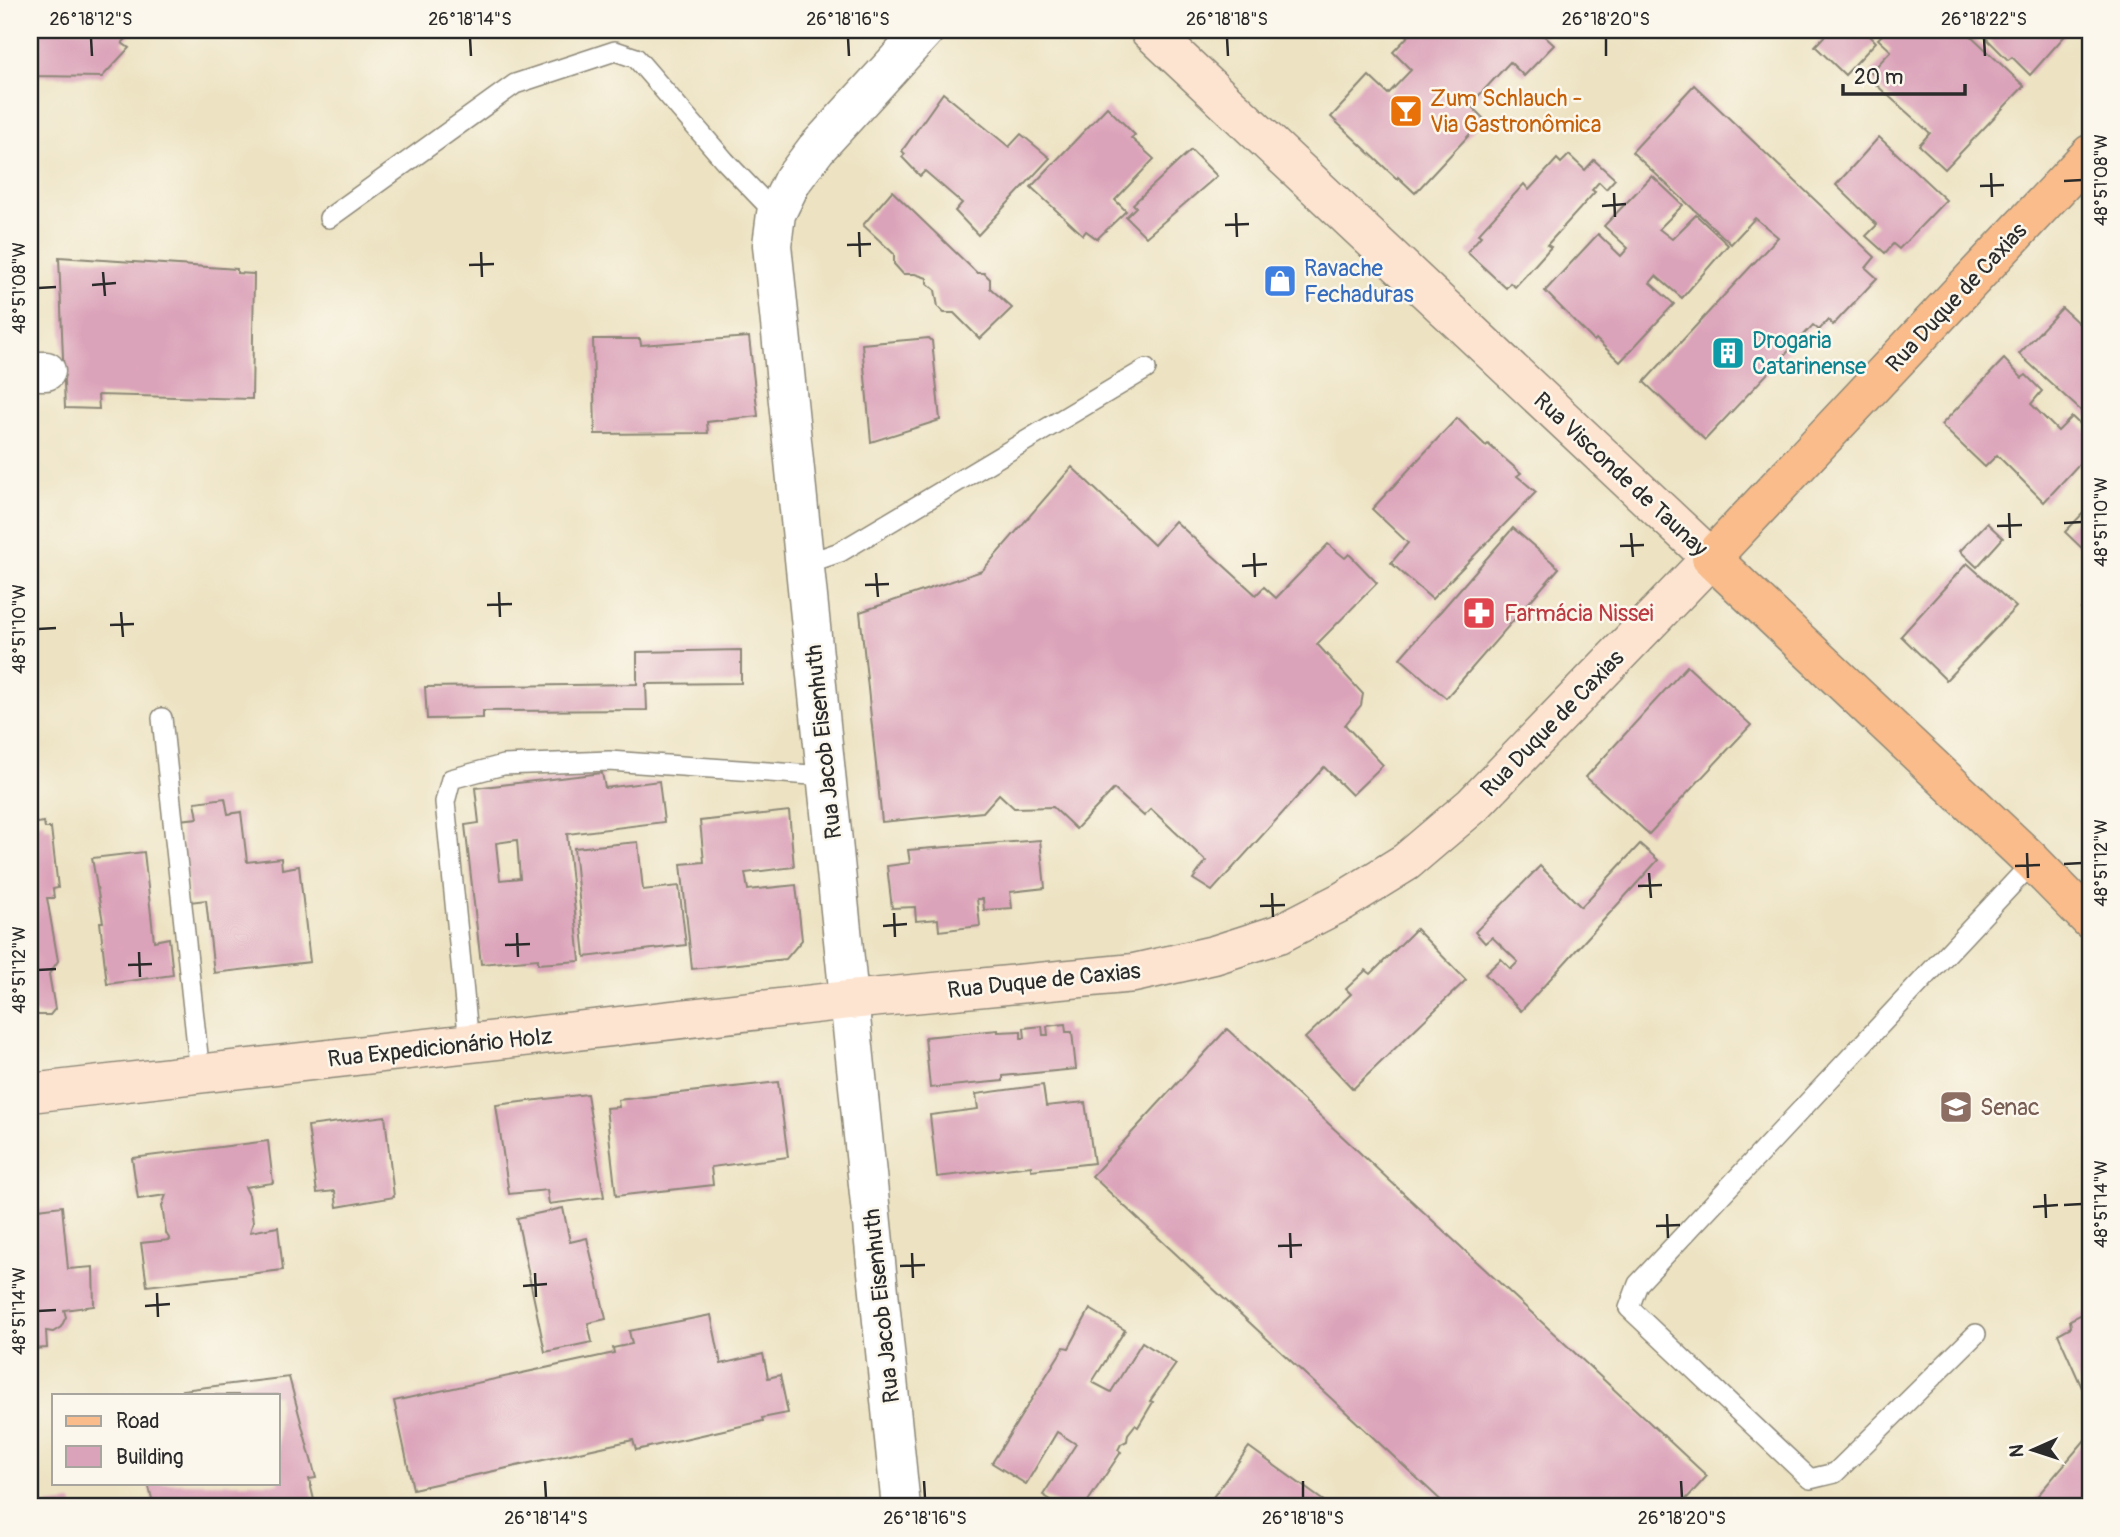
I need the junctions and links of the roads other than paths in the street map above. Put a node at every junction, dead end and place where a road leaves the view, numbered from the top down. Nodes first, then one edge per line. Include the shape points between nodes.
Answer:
1 (925, 30) edge
2 (1149, 30) edge
3 (2090, 154) edge
4 (776, 214) junction
5 (329, 218) dead end
6 (1146, 369) dead end
7 (1711, 558) junction
8 (805, 564) junction
9 (162, 718) dead end
10 (826, 776) junction
11 (2033, 862) junction
12 (2090, 920) edge
13 (849, 1000) junction
14 (469, 1044) junction
15 (201, 1074) junction
16 (30, 1093) edge
17 (1976, 1334) dead end
18 (901, 1507) edge

1 - 4 street, Rua Jacob Eisenhuth via 816,149 792,181
2 - 7 main road, Rua Visconde de Taunay
3 - 7 main road, Rua Duque de Caxias
4 - 5 lane via 636,58 615,51 514,84
4 - 8 street, Rua Jacob Eisenhuth via 772,245
6 - 8 lane via 840,552
7 - 11 main road, Rua Visconde de Taunay
7 - 13 main road, Rua Duque de Caxias via 1473,805 1406,862 1279,934 1214,956 1133,973
8 - 10 street, Rua Jacob Eisenhuth
9 - 15 lane
10 - 13 street, Rua Jacob Eisenhuth
10 - 14 lane via 609,761 503,765 452,779 444,802
11 - 12 main road, Rua Visconde de Taunay
11 - 17 lane via 1638,1284 1629,1308 1810,1479 1835,1473
13 - 14 main road, Rua Expedicionário Holz
13 - 18 street, Rua Jacob Eisenhuth
14 - 15 main road, Rua Expedicionário Holz
15 - 16 main road, Rua Expedicionário Holz

